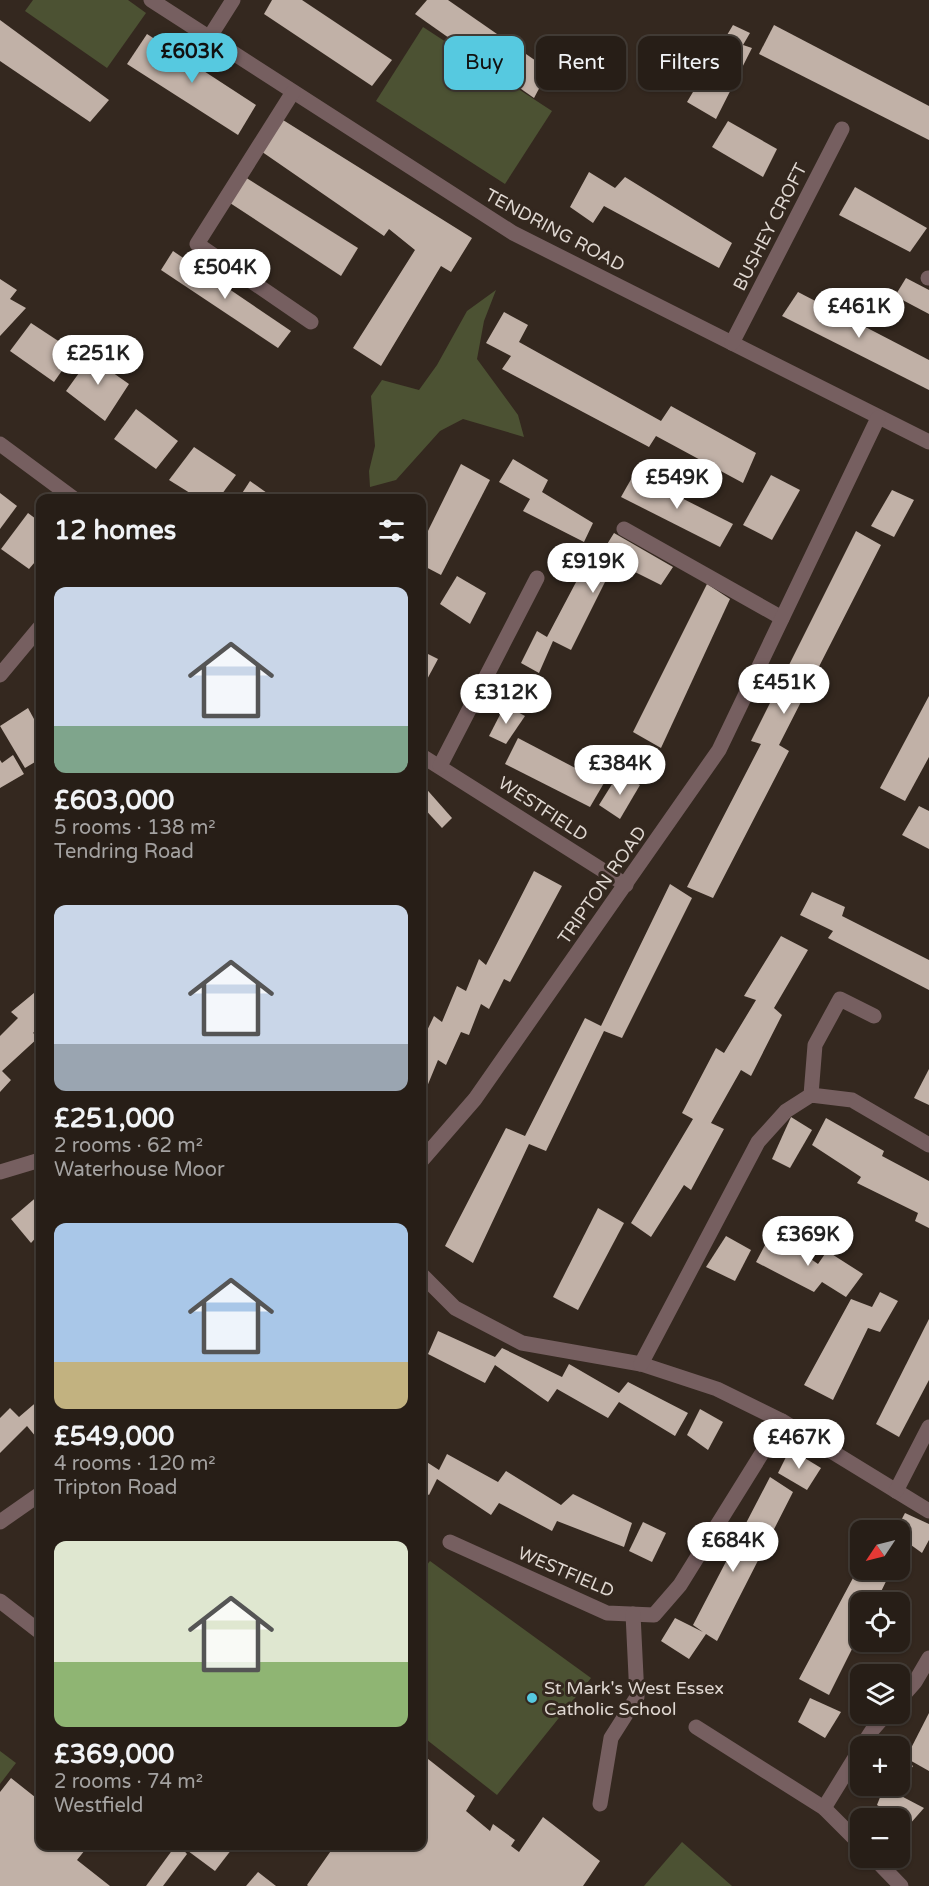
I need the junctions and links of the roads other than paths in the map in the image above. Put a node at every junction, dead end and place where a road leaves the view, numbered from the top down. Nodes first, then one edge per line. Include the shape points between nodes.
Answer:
1 (151, 0) edge
2 (234, 0) edge
3 (209, 38) junction
4 (293, 92) junction
5 (842, 129) dead end
6 (311, 322) dead end
7 (732, 343) junction
8 (878, 418) junction
9 (929, 442) edge
10 (0, 444) edge
11 (68, 494) edge
12 (624, 529) dead end
13 (537, 578) dead end
14 (782, 618) junction
15 (36, 632) edge
16 (0, 675) edge
17 (426, 758) edge
18 (440, 766) junction
19 (626, 885) junction
20 (874, 1016) dead end
21 (811, 1095) junction
22 (929, 1145) edge
23 (426, 1155) edge
24 (36, 1161) edge
25 (0, 1172) edge
26 (426, 1279) edge
27 (641, 1364) junction
28 (782, 1420) junction
29 (929, 1427) edge
30 (896, 1491) junction
31 (36, 1497) edge
32 (929, 1511) edge
33 (0, 1522) edge
34 (450, 1542) dead end
35 (0, 1601) edge
36 (633, 1614) junction
37 (36, 1629) edge
38 (929, 1658) edge
39 (910, 1688) edge
40 (696, 1727) dead end
41 (850, 1766) edge
42 (600, 1804) dead end
43 (824, 1808) junction
44 (850, 1834) edge
45 (884, 1868) edge
46 (902, 1886) edge

1 - 3 street, TENDRING ROAD
2 - 3 street
3 - 4 street, TENDRING ROAD
4 - 6 street via 197,244
4 - 7 street, TENDRING ROAD via 513,233
5 - 7 street, BUSHEY CROFT
7 - 8 street, TENDRING ROAD
8 - 9 street, TENDRING ROAD
8 - 14 street, TRIPTON ROAD
10 - 11 street
12 - 14 street
13 - 18 street
14 - 19 street, TRIPTON ROAD via 719,750
15 - 16 street
17 - 18 street, WESTFIELD
18 - 19 street, WESTFIELD
19 - 23 street, TRIPTON ROAD via 475,1099
20 - 21 street via 840,999 815,1045
21 - 22 street via 852,1100
21 - 27 street via 786,1111 758,1142
24 - 25 street
26 - 27 street via 455,1308 522,1343
27 - 28 street via 717,1389
28 - 30 street
28 - 36 street, WESTFIELD via 680,1585 654,1615
29 - 30 street
30 - 32 street
31 - 33 street
34 - 36 street, WESTFIELD via 607,1613
35 - 37 street
36 - 42 street via 637,1697 611,1738
38 - 39 street
40 - 43 street
41 - 43 street
43 - 44 street
45 - 46 street

